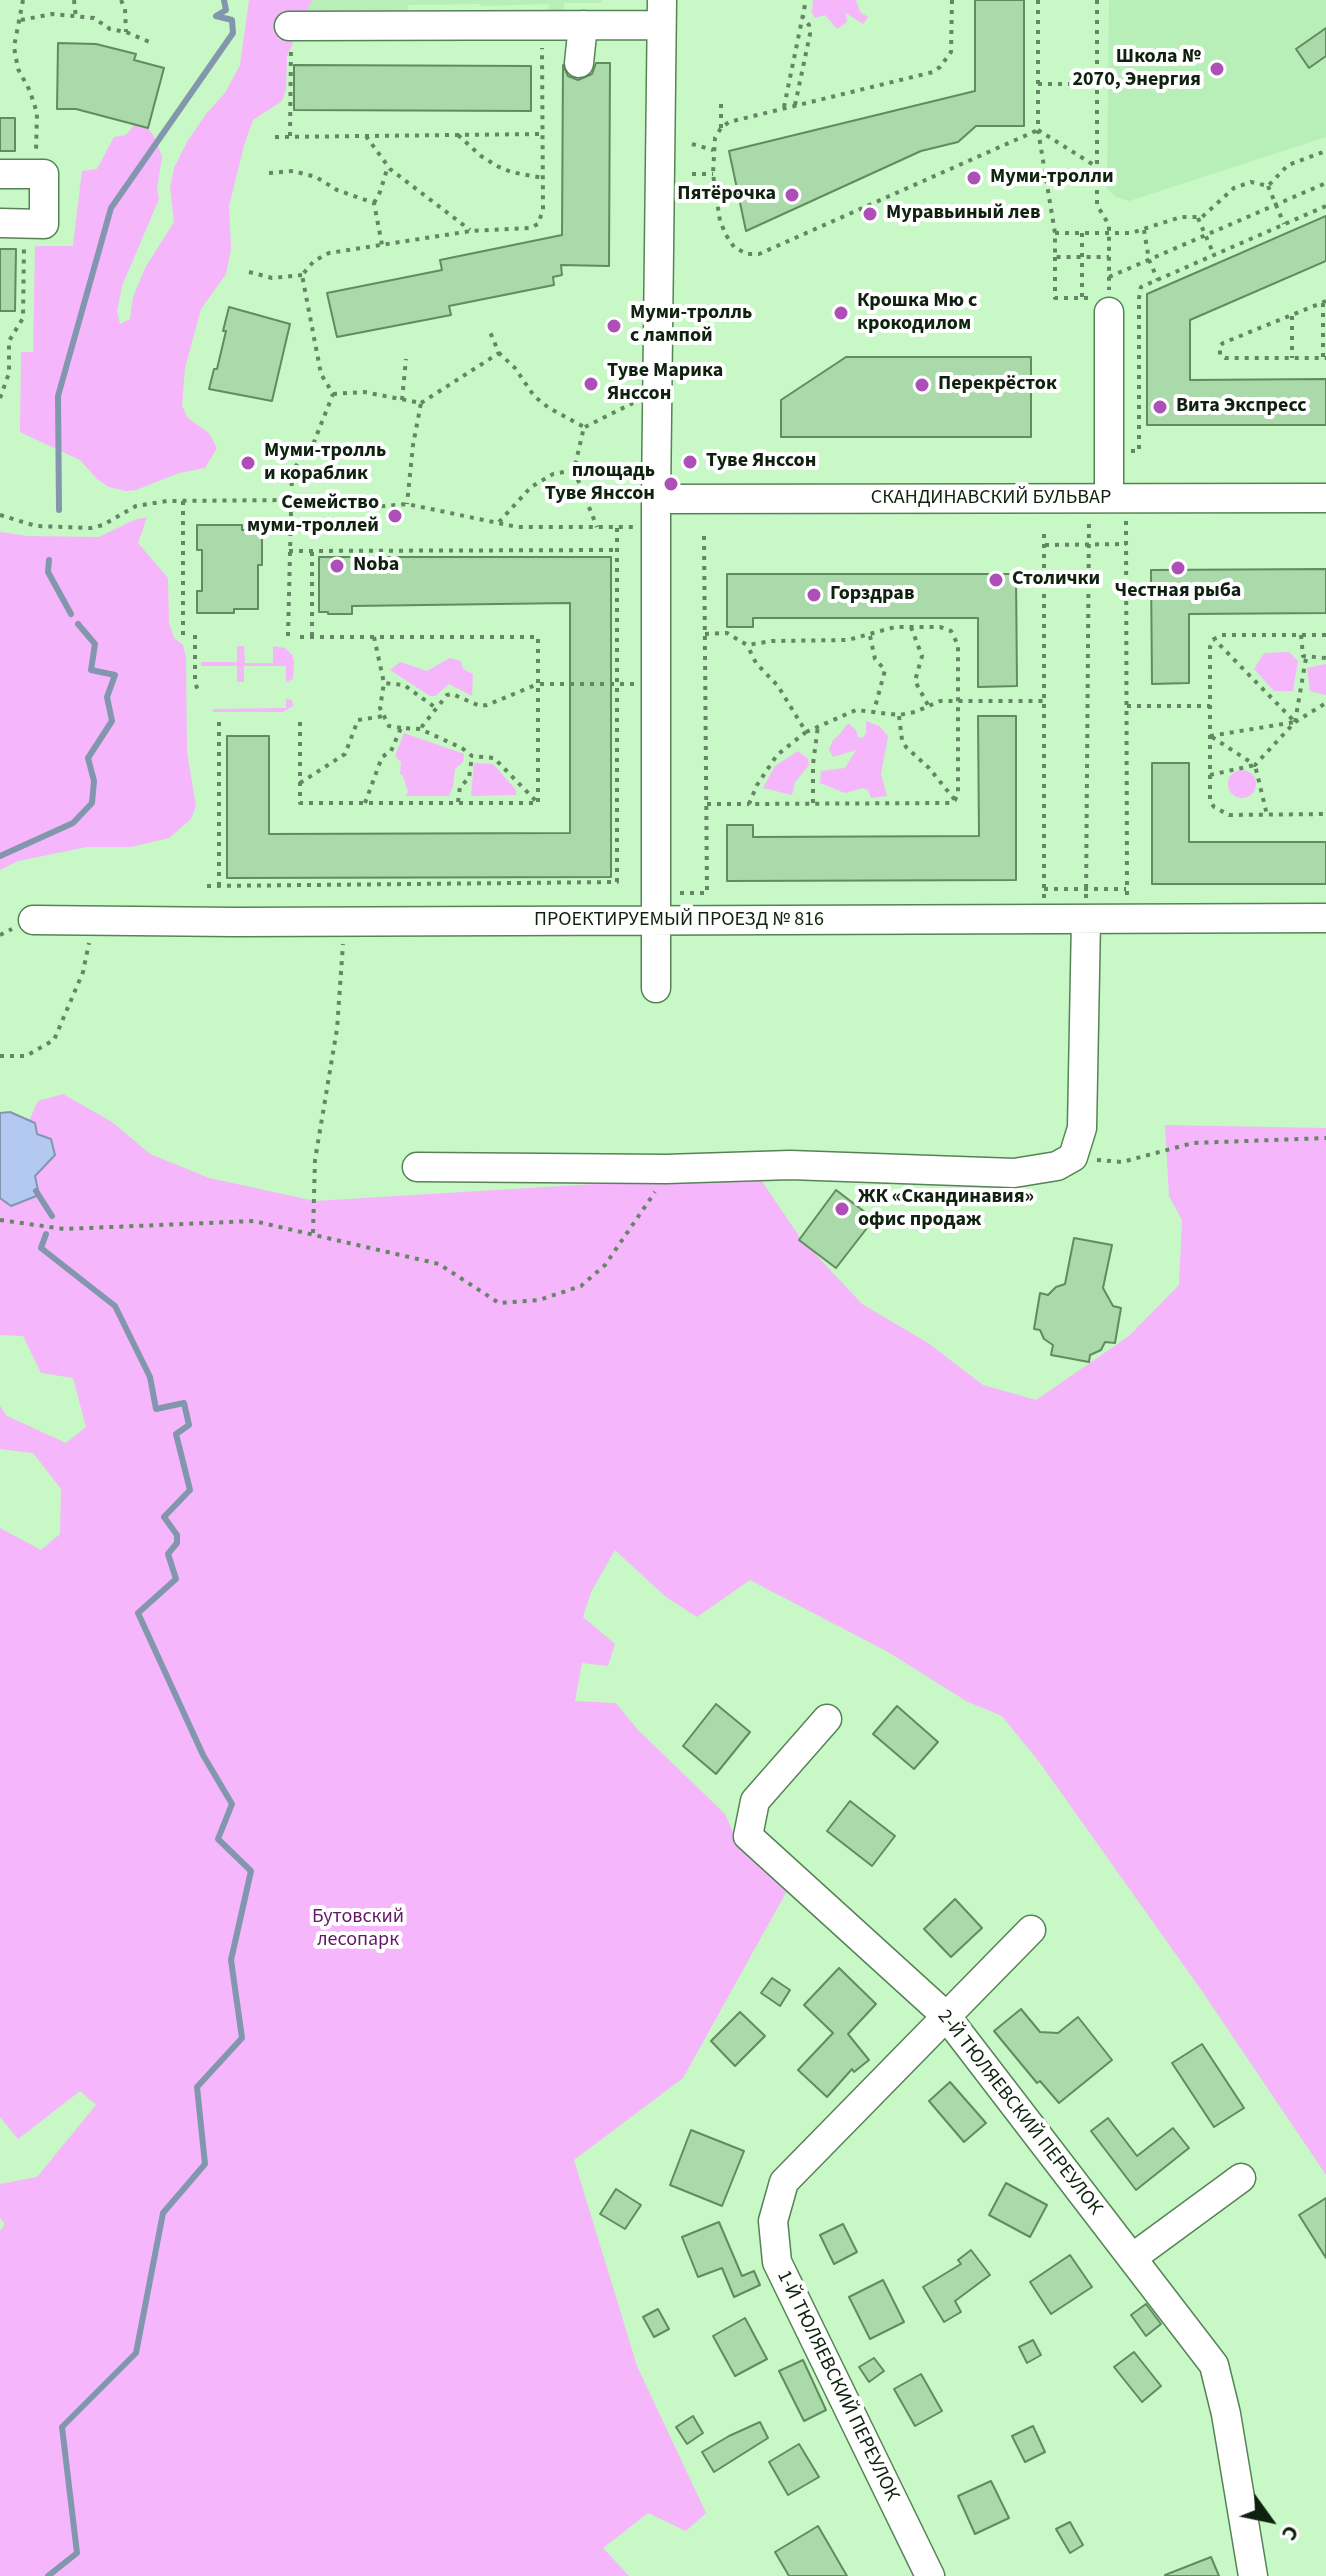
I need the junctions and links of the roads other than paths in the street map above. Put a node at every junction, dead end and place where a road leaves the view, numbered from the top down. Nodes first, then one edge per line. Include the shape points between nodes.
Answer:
1 (662, 12) edge
2 (588, 25) junction
3 (290, 26) road end
4 (584, 63) dead end
5 (0, 174) edge
6 (12, 223) edge
7 (1109, 305) road end
8 (1099, 498) junction
9 (1326, 498) edge
10 (656, 513) junction
11 (1326, 918) edge
12 (33, 920) dead end
13 (1086, 920) junction
14 (656, 921) junction
15 (656, 988) dead end
16 (417, 1167) dead end
17 (827, 1719) dead end
18 (1031, 1930) dead end
19 (946, 2016) junction
20 (1241, 2178) dead end
21 (1132, 2258) junction
22 (930, 2576) edge
23 (1253, 2576) edge

1 - 2 street
1 - 10 street
2 - 3 street
2 - 4 street
5 - 6 street via 44,174 44,224
7 - 8 street
8 - 9 street, СКАНДИНАВСКИЙ БУЛЬВАР
8 - 10 street, СКАНДИНАВСКИЙ БУЛЬВАР
10 - 14 street
11 - 13 street, ПРОЕКТИРУЕМЫЙ ПРОЕЗД № 816
12 - 14 street, ПРОЕКТИРУЕМЫЙ ПРОЕЗД № 816
13 - 14 street, ПРОЕКТИРУЕМЫЙ ПРОЕЗД № 816
13 - 16 street via 1082,1128 1073,1157 1057,1166 1014,1173 790,1165
14 - 15 street
17 - 19 street, 2-Й ТЮЛЯЕВСКИЙ ПЕРЕУЛОК via 755,1801 748,1836
18 - 19 street, 1-Й ТЮЛЯЕВСКИЙ ПЕРЕУЛОК
19 - 21 street, 2-Й ТЮЛЯЕВСКИЙ ПЕРЕУЛОК
19 - 22 street, 1-Й ТЮЛЯЕВСКИЙ ПЕРЕУЛОК via 784,2182 773,2221 777,2262
20 - 21 street
21 - 23 street, 2-Й ТЮЛЯЕВСКИЙ ПЕРЕУЛОК via 1214,2365

